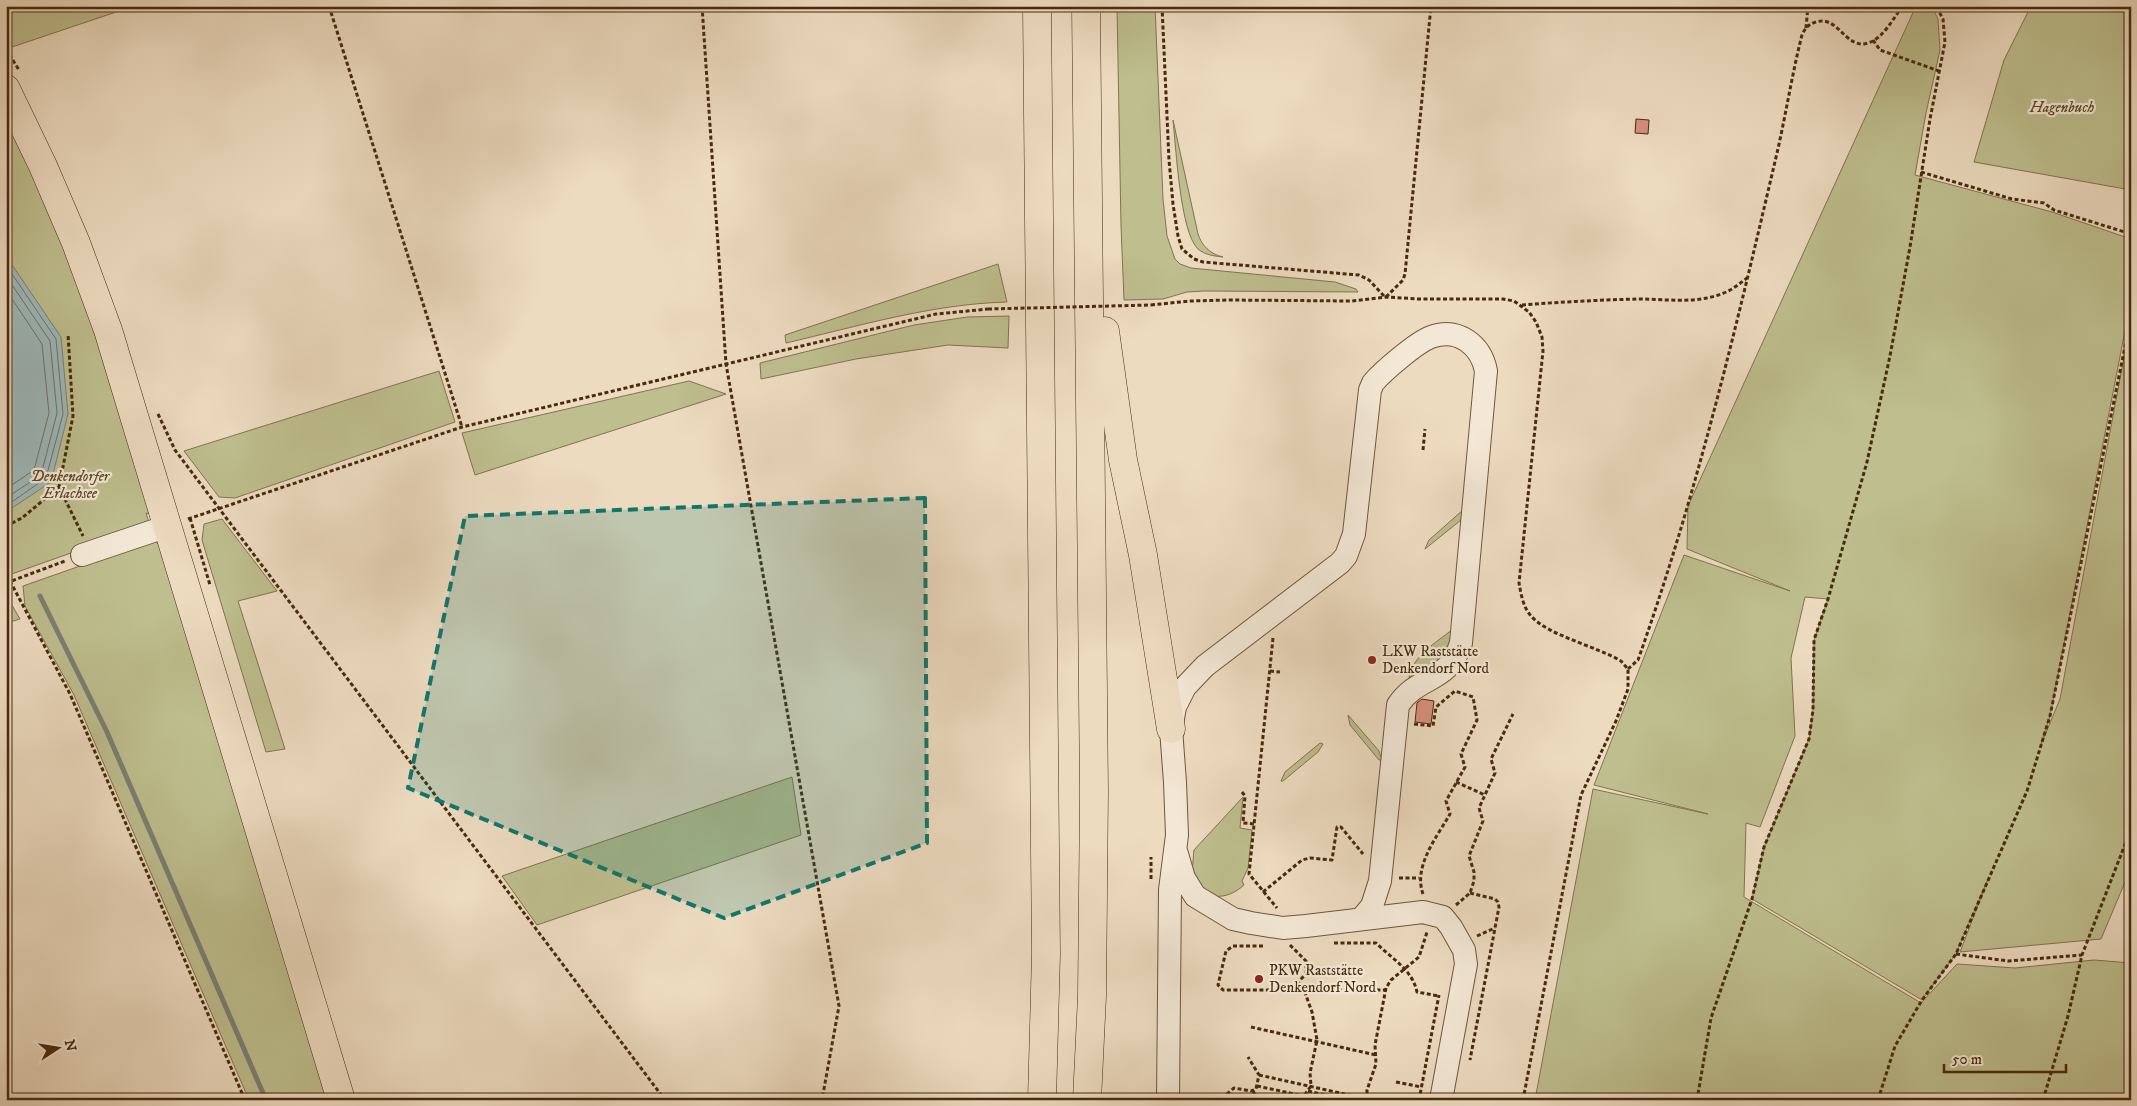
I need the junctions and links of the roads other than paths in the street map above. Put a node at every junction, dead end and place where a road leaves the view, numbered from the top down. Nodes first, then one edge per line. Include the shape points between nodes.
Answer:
1 (1037, 6) edge
2 (1086, 6) edge
3 (6, 89) edge
4 (1088, 198) junction
5 (168, 526) junction
6 (86, 553) road end
7 (1171, 729) junction
8 (1176, 848) junction
9 (1362, 918) junction
10 (341, 1100) edge
11 (1042, 1100) edge
12 (1087, 1100) edge
13 (1168, 1100) edge
14 (1440, 1100) edge

1 - 11 main road via 1046,954
2 - 4 main road
3 - 5 main road via 76,243 102,313
4 - 7 main road via 1123,460
4 - 12 main road via 1094,792 1092,996
5 - 6 lane
5 - 10 main road
7 - 8 lane
7 - 9 lane via 1174,707 1185,687 1205,666 1340,563 1350,546 1373,383 1427,338 1446,335 1468,341 1481,354 1486,384 1462,644 1458,655 1442,674 1415,687 1398,705 1380,878 1377,895
8 - 9 lane via 1184,878 1195,896 1233,919 1289,941
8 - 13 lane via 1170,890
9 - 14 lane via 1433,909 1443,917 1461,943 1466,958

